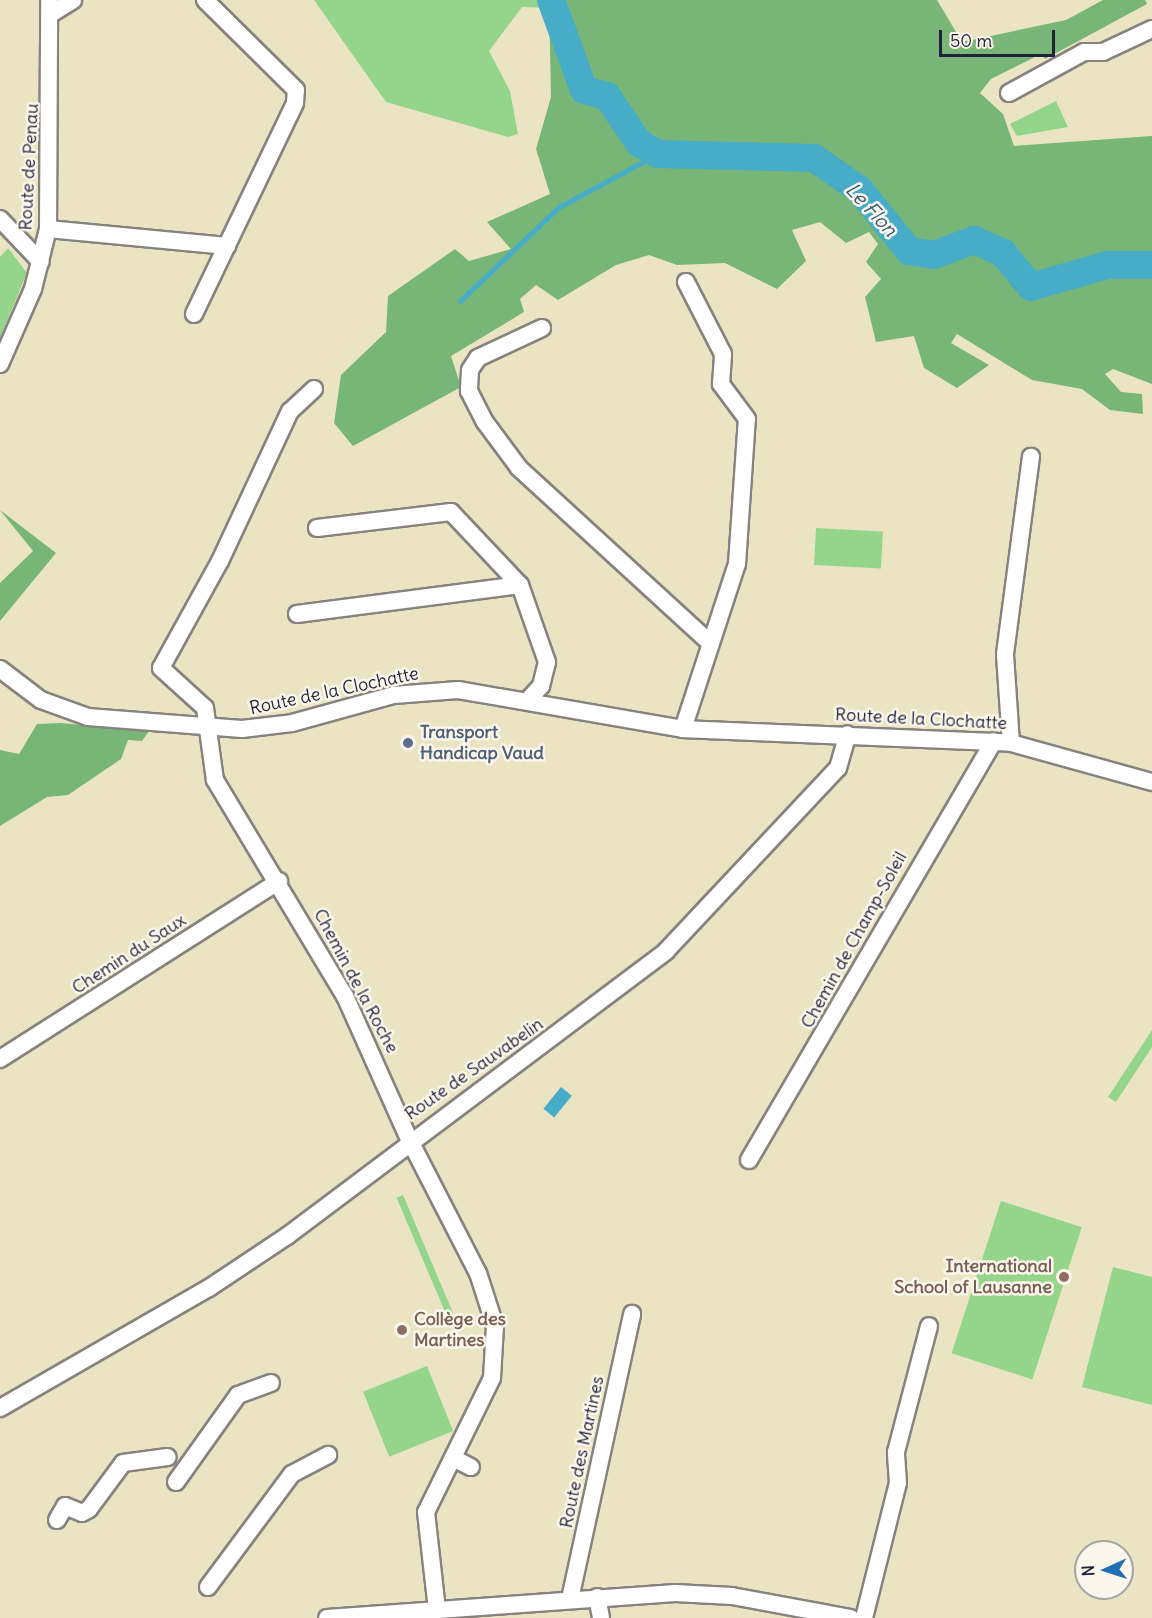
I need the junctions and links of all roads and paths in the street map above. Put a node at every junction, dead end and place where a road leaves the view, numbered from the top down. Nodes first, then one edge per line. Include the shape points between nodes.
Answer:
1 (73, 0) edge
2 (205, 0) edge
3 (50, 7) edge
4 (1152, 29) edge
5 (1009, 93) dead end
6 (0, 219) edge
7 (48, 229) junction
8 (227, 246) junction
9 (40, 261) junction
10 (686, 282) dead end
11 (194, 314) dead end
12 (542, 328) dead end
13 (0, 364) edge
14 (314, 389) dead end
15 (1030, 457) dead end
16 (317, 528) dead end
17 (520, 585) junction
18 (297, 614) dead end
19 (709, 642) junction
20 (0, 669) edge
21 (527, 700) junction
22 (210, 728) junction
23 (682, 729) junction
24 (849, 735) junction
25 (994, 741) junction
26 (1011, 743) junction
27 (1152, 782) edge
28 (279, 882) junction
29 (0, 1059) edge
30 (409, 1139) junction
31 (749, 1160) dead end
32 (632, 1314) dead end
33 (929, 1326) dead end
34 (271, 1383) dead end
35 (0, 1407) edge
36 (328, 1455) dead end
37 (168, 1457) dead end
38 (453, 1458) junction
39 (471, 1467) dead end
40 (176, 1482) dead end
41 (57, 1520) dead end
42 (208, 1587) dead end
43 (597, 1597) junction
44 (570, 1599) junction
45 (437, 1610) junction
46 (327, 1618) edge
47 (601, 1618) edge
48 (850, 1618) edge
49 (864, 1618) edge

1 - 3 street
2 - 8 street via 296,90 296,103
3 - 7 street, Route de Penau
4 - 5 street via 1103,52 1084,52
6 - 9 street
7 - 8 street
7 - 9 street, Route de Penau
8 - 11 street
9 - 13 street, Route de Penau
10 - 19 street via 723,354 721,384 747,419 737,564
12 - 19 street via 478,358 470,370 468,391 519,468
14 - 22 street via 290,411 220,561 161,668 205,708
15 - 26 street via 1005,654
16 - 17 street via 451,512
17 - 18 street
17 - 21 street via 547,662 541,686
19 - 23 street
20 - 22 street via 41,700 88,717
21 - 22 street, Route de la Clochatte via 481,691 425,691 274,726
21 - 23 street, Route de la Clochatte
22 - 28 street, Chemin de la Roche via 215,780
23 - 24 street, Route de la Clochatte
24 - 25 street, Route de la Clochatte
24 - 30 street, Route de Sauvabelin via 838,768 666,951
25 - 26 street, Route de la Clochatte
25 - 31 street, Chemin de Champ-Soleil
26 - 27 street, Route de la Clochatte
28 - 29 street, Chemin du Saux
28 - 30 street, Chemin de la Roche via 345,996
30 - 35 street, Route de Sauvabelin via 362,1181 209,1288
30 - 38 street, Chemin de la Roche via 478,1273 495,1326 492,1378
32 - 44 street, Route des Martines
33 - 49 street via 896,1452 898,1483
34 - 40 street via 238,1395
36 - 42 street via 292,1474
37 - 41 street via 123,1463 89,1509 82,1513 65,1506
38 - 39 street
38 - 45 street via 426,1512
43 - 44 street
43 - 47 street
43 - 48 street via 732,1596
44 - 45 street
45 - 46 street

